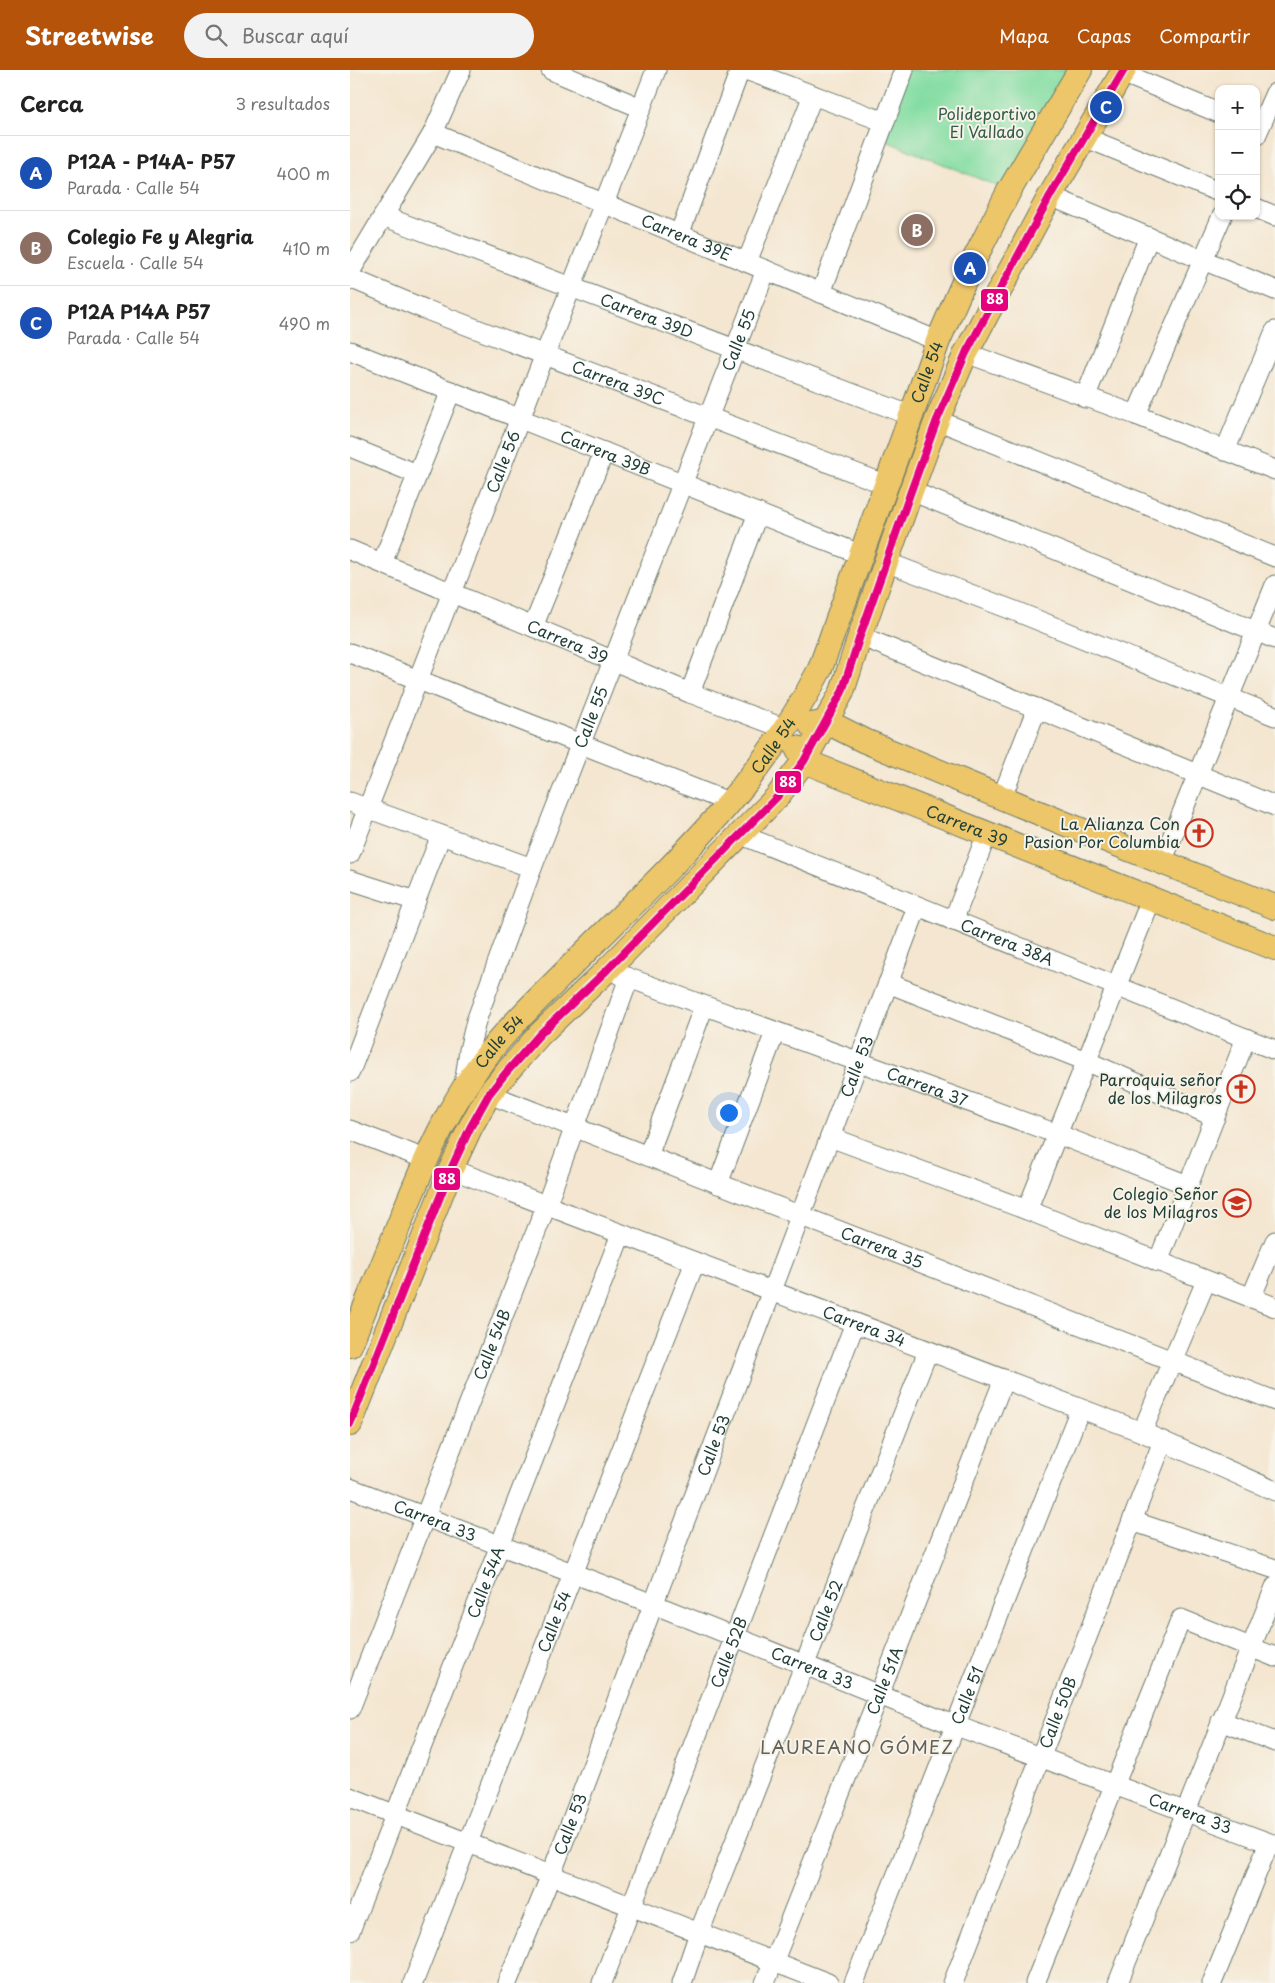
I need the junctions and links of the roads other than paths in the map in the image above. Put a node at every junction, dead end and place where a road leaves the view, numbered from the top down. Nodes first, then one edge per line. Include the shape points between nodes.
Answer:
1 (461, 70) edge
2 (551, 70) edge
3 (656, 70) edge
4 (740, 70) edge
5 (746, 70) edge
6 (904, 70) edge
7 (1080, 70) edge
8 (1123, 72) edge
9 (1275, 92) edge
10 (813, 95) junction
11 (642, 108) junction
12 (1215, 111) edge
13 (885, 122) junction
14 (1262, 132) edge
15 (433, 133) junction
16 (1084, 137) junction
17 (1215, 190) edge
18 (1050, 196) junction
19 (604, 204) junction
20 (1260, 210) edge
21 (383, 216) junction
22 (1275, 216) edge
23 (1220, 220) edge
24 (679, 234) junction
25 (1149, 237) junction
26 (1204, 259) junction
27 (746, 262) junction
28 (766, 270) junction
29 (350, 272) edge
30 (350, 278) edge
31 (572, 287) junction
32 (1275, 290) edge
33 (821, 293) junction
34 (1275, 331) edge
35 (938, 341) junction
36 (735, 349) junction
37 (350, 351) edge
38 (966, 353) junction
39 (545, 355) junction
40 (451, 391) junction
41 (1085, 398) junction
42 (1136, 415) junction
43 (912, 416) junction
44 (708, 417) junction
45 (520, 419) junction
46 (937, 420) junction
47 (350, 446) edge
48 (1225, 451) junction
49 (604, 452) junction
50 (1275, 470) edge
51 (417, 474) junction
52 (682, 483) junction
53 (887, 484) junction
54 (910, 491) junction
55 (758, 513) junction
56 (350, 550) edge
57 (862, 554) junction
58 (1275, 557) edge
59 (886, 562) junction
60 (382, 563) junction
61 (1275, 585) edge
62 (452, 593) junction
63 (533, 627) junction
64 (1256, 631) junction
65 (860, 636) junction
66 (1275, 639) edge
67 (350, 653) edge
68 (613, 661) junction
69 (418, 680) junction
70 (842, 692) junction
71 (690, 693) junction
72 (1229, 697) junction
73 (1037, 708) junction
74 (1275, 716) edge
75 (827, 722) junction
76 (786, 729) junction
77 (865, 741) junction
78 (580, 744) junction
79 (804, 761) junction
80 (1198, 774) junction
81 (840, 775) junction
82 (777, 797) junction
83 (1002, 797) junction
84 (350, 802) edge
85 (731, 803) junction
86 (1275, 806) edge
87 (368, 808) junction
88 (1066, 824) junction
89 (739, 834) junction
90 (987, 834) junction
91 (441, 835) junction
92 (1124, 847) junction
93 (350, 854) edge
94 (1051, 858) junction
95 (1162, 862) junction
96 (532, 868) junction
97 (350, 880) edge
98 (1105, 880) junction
99 (1152, 897) junction
100 (416, 902) junction
101 (917, 906) junction
102 (1275, 907) edge
103 (953, 921) junction
104 (1275, 948) edge
105 (618, 974) junction
106 (888, 983) junction
107 (1117, 984) junction
108 (704, 1006) junction
109 (775, 1032) junction
110 (1246, 1038) junction
111 (1275, 1050) edge
112 (1086, 1061) junction
113 (858, 1063) junction
114 (350, 1072) edge
115 (464, 1086) junction
116 (489, 1094) junction
117 (1215, 1116) junction
118 (576, 1128) junction
119 (350, 1130) edge
120 (1057, 1134) junction
121 (830, 1136) junction
122 (648, 1156) junction
123 (426, 1159) junction
124 (451, 1169) junction
125 (718, 1184) junction
126 (1188, 1185) junction
127 (546, 1206) junction
128 (1027, 1210) junction
129 (800, 1216) junction
130 (621, 1234) junction
131 (1275, 1241) edge
132 (695, 1262) junction
133 (1158, 1262) junction
134 (1206, 1281) junction
135 (772, 1291) junction
136 (1251, 1298) junction
137 (1275, 1307) edge
138 (855, 1323) junction
139 (350, 1345) edge
140 (928, 1351) junction
141 (1172, 1361) junction
142 (1004, 1379) junction
143 (1275, 1401) edge
144 (1080, 1408) junction
145 (350, 1424) edge
146 (1142, 1432) junction
147 (1162, 1441) junction
148 (350, 1488) edge
149 (1275, 1491) edge
150 (425, 1516) junction
151 (1132, 1521) junction
152 (501, 1545) junction
153 (1275, 1569) edge
154 (572, 1574) junction
155 (1275, 1587) edge
156 (654, 1604) junction
157 (735, 1637) junction
158 (1251, 1647) junction
159 (1275, 1657) edge
160 (805, 1665) junction
161 (880, 1694) junction
162 (350, 1709) edge
163 (1221, 1721) junction
164 (954, 1725) junction
165 (1275, 1742) edge
166 (1040, 1757) junction
167 (1116, 1786) junction
168 (350, 1797) edge
169 (1185, 1812) junction
170 (395, 1815) junction
171 (468, 1843) junction
172 (1272, 1844) edge
173 (551, 1875) junction
174 (631, 1906) junction
175 (350, 1931) edge
176 (699, 1933) junction
177 (773, 1962) junction
178 (414, 1983) edge
179 (508, 1983) edge
180 (602, 1983) edge
181 (682, 1983) edge
182 (765, 1983) edge
183 (828, 1983) edge
184 (854, 1983) edge
185 (953, 1983) edge
186 (1035, 1983) edge
187 (1118, 1983) edge
188 (1212, 1983) edge

1 - 15 street
2 - 11 street
3 - 11 street, Calle 56
4 - 24 street
5 - 10 street
6 - 13 street
7 - 35 main road, Calle 54 via 1009,191
8 - 12 street
8 - 16 main road, Calle 54
9 - 14 street
10 - 13 street
10 - 27 street
11 - 19 street, Calle 56
13 - 33 street
15 - 19 street, Carrera 39E
15 - 21 street
16 - 17 street
16 - 18 main road, Calle 54
18 - 25 street
18 - 38 main road, Calle 54
19 - 24 street, Carrera 39E
19 - 31 street, Calle 56
20 - 22 street
21 - 29 street
21 - 31 street, Carrera 39D
23 - 26 street
24 - 27 street, Carrera 39E
25 - 26 street
25 - 41 street
26 - 32 street
26 - 42 street
27 - 28 street, Carrera 39E
28 - 33 street, Carrera 39E
28 - 36 street, Calle 55
30 - 39 street, Carrera 39C
31 - 36 street, Carrera 39D
31 - 39 street, Calle 56
33 - 35 street, Carrera 39E
34 - 48 street
35 - 43 main road, Calle 54
36 - 43 street, Carrera 39D
36 - 44 street, Calle 55
37 - 40 street, Carrera 39B
38 - 41 street
38 - 46 main road, Calle 54
39 - 44 street, Carrera 39C
39 - 45 street, Calle 56
40 - 45 street, Carrera 39B
40 - 51 street
41 - 42 street
42 - 48 street
43 - 53 main road, Calle 54
44 - 52 street, Calle 55
44 - 53 street, Carrera 39C
45 - 49 street, Carrera 39B
45 - 62 street, Calle 56
46 - 54 main road, Calle 54
46 - 58 street
47 - 51 street
48 - 50 street
49 - 52 street, Carrera 39B
49 - 63 street
51 - 60 street
52 - 55 street, Carrera 39B
52 - 68 street, Calle 55
53 - 57 main road, Calle 54
54 - 59 main road, Calle 54
54 - 64 street
55 - 57 street, Carrera 39B
55 - 71 street
56 - 60 street, Carrera 39
57 - 76 main road, Calle 54 via 820,670
59 - 65 main road, Calle 54
59 - 72 street
60 - 62 street, Carrera 39
61 - 64 street
62 - 63 street, Carrera 39
62 - 69 street, Calle 56
63 - 68 street, Carrera 39
64 - 66 street
64 - 72 street
65 - 70 main road, Calle 54
65 - 73 street
67 - 69 street
68 - 71 street, Carrera 39
68 - 78 street, Calle 55
69 - 78 street
69 - 87 street, Calle 56
70 - 75 main road, Calle 54
70 - 77 main road via 844,719
71 - 76 street, Carrera 39
72 - 74 street
72 - 80 street
73 - 80 street
73 - 83 street
75 - 76 main road
75 - 77 main road
75 - 79 main road, Calle 54
76 - 79 main road
76 - 85 main road, Calle 54 via 761,767
77 - 83 main road
78 - 85 street
78 - 96 street, Calle 55
79 - 81 main road, Carrera 39
79 - 82 main road, Calle 54
80 - 86 street
80 - 95 street
81 - 82 main road via 824,772 798,778
81 - 90 main road, Carrera 39
82 - 89 main road, Calle 54
83 - 88 main road
84 - 87 street
85 - 115 main road, Calle 54 via 684,855 525,1012
87 - 91 street
87 - 93 street, Calle 56
88 - 92 main road
88 - 94 main road via 1074,833 1074,848 1063,858
89 - 101 street, Carrera 38A
89 - 105 main road, Calle 54
90 - 94 main road, Carrera 39
90 - 103 street
91 - 96 street
91 - 100 street
92 - 95 main road
92 - 98 main road via 1112,847 1100,858 1099,870
94 - 98 main road, Carrera 39
95 - 102 main road
96 - 115 street, Calle 55 via 476,1021
97 - 100 street
98 - 99 main road, Carrera 39
99 - 104 main road, Carrera 39
99 - 107 street
100 - 114 street
101 - 103 street, Carrera 38A
101 - 106 street, Calle 53
103 - 107 street, Carrera 38A
105 - 108 street, Carrera 37
105 - 116 main road, Calle 54 via 540,1034
105 - 118 street, Calle 54B
106 - 112 street
106 - 113 street, Calle 53
107 - 110 street, Carrera 38A
107 - 112 street
108 - 109 street, Carrera 37
108 - 122 street
109 - 113 street, Carrera 37
109 - 125 street
110 - 111 street, Carrera 38A
110 - 117 street
112 - 117 street
112 - 120 street
113 - 120 street, Carrera 37
113 - 121 street, Calle 53
115 - 123 main road, Calle 54
116 - 118 street, Carrera 35
116 - 124 main road, Calle 54
117 - 126 street
118 - 122 street, Carrera 35
118 - 127 street, Calle 54B
119 - 123 street
120 - 126 street, Carrera 37
120 - 128 street
121 - 128 street
121 - 129 street, Calle 53
122 - 125 street, Carrera 35
123 - 139 main road, Calle 54
124 - 127 street, Carrera 34
124 - 145 main road, Calle 54
125 - 129 street, Carrera 35
126 - 133 street
127 - 130 street, Carrera 34
127 - 150 street, Calle 54B
128 - 133 street
129 - 135 street, Calle 53
129 - 141 street, Carrera 35
130 - 132 street, Carrera 34
130 - 152 street, Calle 54A
131 - 136 street
132 - 135 street, Carrera 34
132 - 154 street, Calle 54
133 - 134 street
134 - 136 street
134 - 141 street
135 - 138 street, Carrera 34
135 - 156 street, Calle 53
136 - 137 street
138 - 140 street, Carrera 34
138 - 157 street, Calle 52B
140 - 142 street, Carrera 34
140 - 160 street, Calle 52
141 - 143 street, Carrera 35
141 - 146 street
142 - 144 street, Carrera 34
142 - 161 street, Calle 51A
144 - 146 street, Carrera 34
144 - 164 street, Calle 51
146 - 147 street, Carrera 34
147 - 149 street, Carrera 34
147 - 151 street, Calle 50B
148 - 150 street, Carrera 33
150 - 152 street, Carrera 33
150 - 162 street, Calle 54B
151 - 153 street
151 - 166 street, Calle 50B
152 - 154 street, Carrera 33
152 - 170 street, Calle 54A
154 - 156 street, Carrera 33
154 - 171 street, Calle 54
155 - 158 street
156 - 157 street, Carrera 33
156 - 173 street, Calle 53
157 - 160 street, Carrera 33
157 - 174 street, Calle 52B
158 - 159 street
158 - 163 street
158 - 167 street via 1181,1619
160 - 161 street, Carrera 33
160 - 176 street, Calle 52
161 - 164 street, Carrera 33
161 - 177 street, Calle 51A
163 - 165 street
163 - 169 street
164 - 166 street, Carrera 33
164 - 184 street, Calle 51
166 - 167 street, Carrera 33
166 - 185 street, Calle 50B
167 - 169 street, Carrera 33
167 - 186 street
168 - 170 street
169 - 172 street, Carrera 33
169 - 187 street
170 - 171 street
170 - 175 street, Calle 54A
171 - 173 street
171 - 178 street, Calle 54
172 - 188 street
173 - 174 street
173 - 179 street, Calle 53
174 - 176 street
174 - 180 street, Calle 52B
176 - 177 street
176 - 181 street, Calle 52
177 - 182 street, Calle 51A
177 - 183 street

